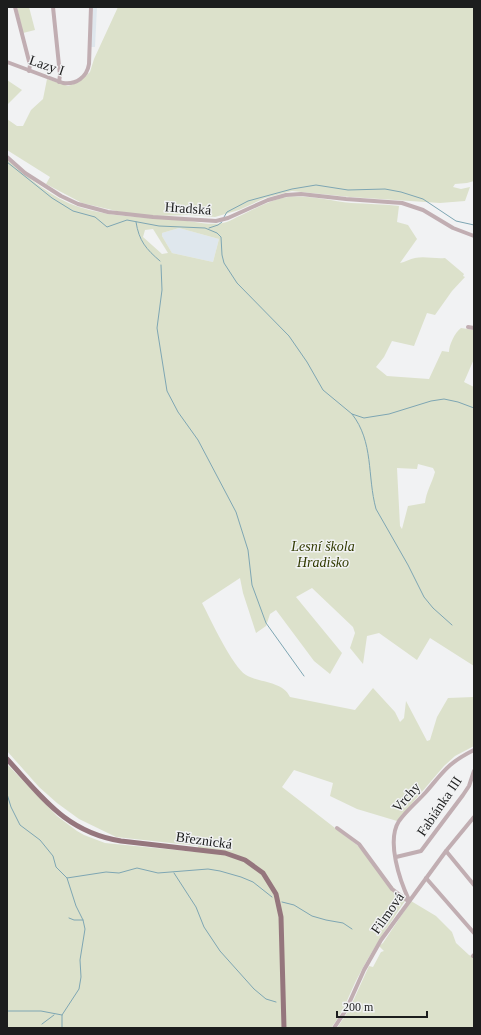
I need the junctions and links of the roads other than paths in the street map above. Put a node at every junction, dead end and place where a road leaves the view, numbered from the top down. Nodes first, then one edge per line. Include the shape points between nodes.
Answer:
1 (15, 7) edge
2 (53, 7) edge
3 (91, 7) edge
4 (7, 62) edge
5 (29, 71) junction
6 (59, 82) junction
7 (7, 157) edge
8 (474, 236) edge
9 (468, 327) dead end
10 (474, 328) edge
11 (474, 752) edge
12 (7, 759) edge
13 (474, 772) edge
14 (473, 818) edge
15 (337, 828) dead end
16 (446, 851) junction
17 (396, 857) junction
18 (426, 878) junction
19 (474, 885) edge
20 (409, 901) junction
21 (474, 933) edge
22 (284, 1028) edge
23 (334, 1028) edge

1 - 5 street via 30,65
2 - 6 street
3 - 6 street, Lazy I via 87,72 70,84
4 - 5 street, Lazy I
5 - 6 street, Lazy I
7 - 8 street, Hradská via 25,173 68,200 88,208 126,214 216,221 268,200 295,194 402,203 423,210 453,228
9 - 10 street
11 - 17 street, Vrchy via 456,760 444,770 399,820 394,834
12 - 22 main road, Březnická via 63,817 77,827 121,841 225,853 245,860 263,873 280,906
13 - 17 street, Fabiánka III via 463,795 421,851
14 - 16 street, Filmová
15 - 20 street via 359,844 392,889
16 - 18 street, Filmová
16 - 19 street
17 - 20 street, Vrchy via 401,882
18 - 20 street, Filmová
18 - 21 street
20 - 23 street, Filmová via 373,953 346,1010

